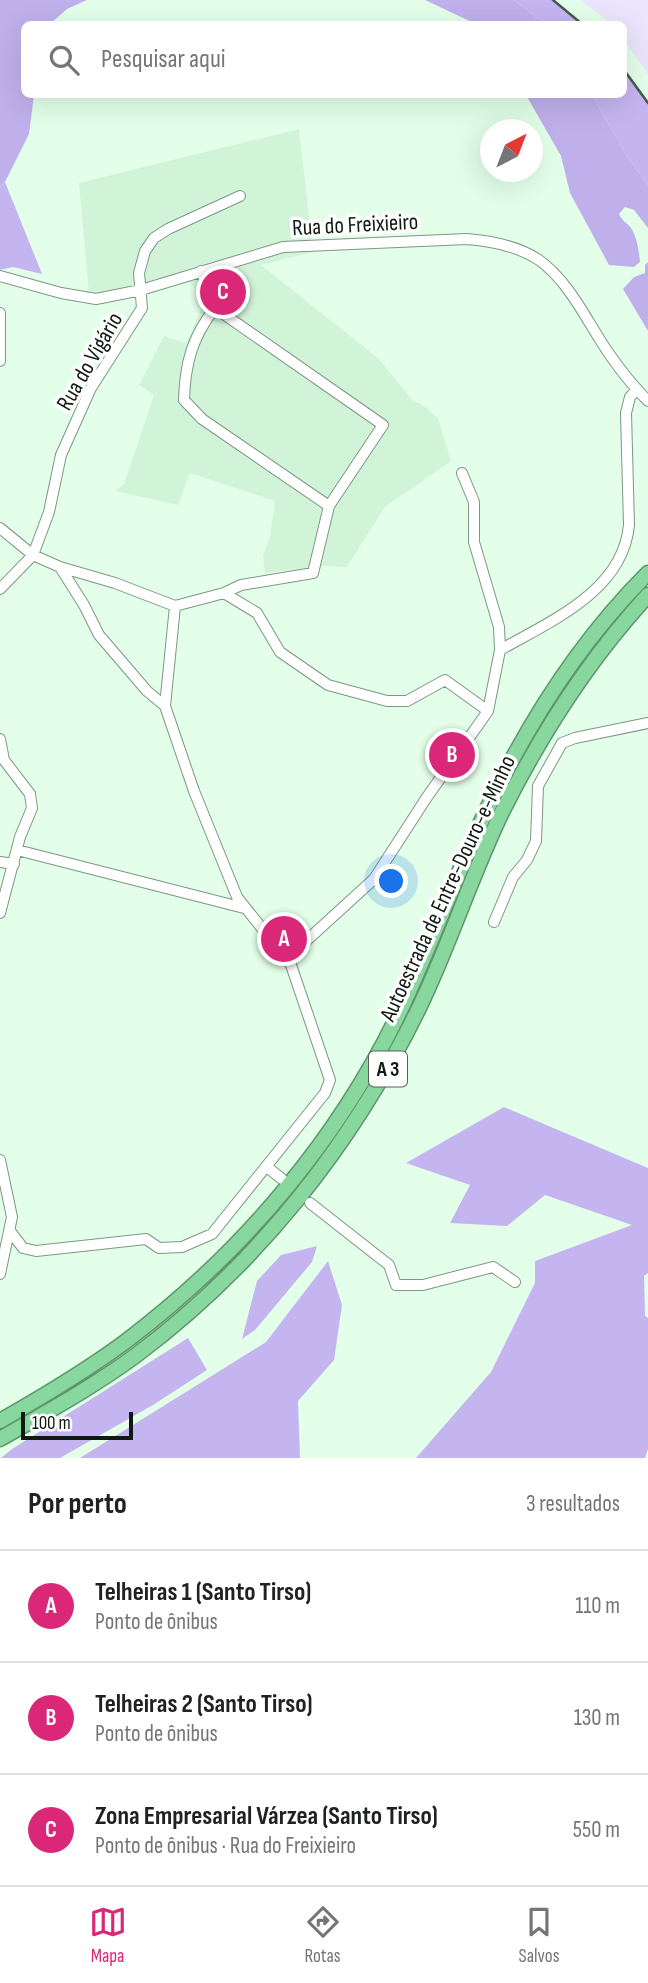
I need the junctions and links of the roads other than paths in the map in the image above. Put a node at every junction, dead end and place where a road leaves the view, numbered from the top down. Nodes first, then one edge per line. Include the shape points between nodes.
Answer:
1 (240, 196) dead end
2 (201, 271) junction
3 (0, 276) edge
4 (0, 284) edge
5 (141, 290) junction
6 (215, 308) junction
7 (0, 313) edge
8 (0, 361) edge
9 (637, 390) junction
10 (648, 401) edge
11 (462, 473) dead end
12 (329, 506) junction
13 (0, 528) edge
14 (33, 555) junction
15 (60, 567) junction
16 (648, 573) edge
17 (0, 589) edge
18 (224, 593) junction
19 (648, 595) edge
20 (176, 606) junction
21 (500, 650) junction
22 (164, 706) junction
23 (488, 711) junction
24 (648, 723) edge
25 (0, 739) edge
26 (17, 850) junction
27 (0, 862) edge
28 (14, 864) junction
29 (245, 908) junction
30 (0, 913) edge
31 (494, 922) dead end
32 (280, 950) junction
33 (0, 1160) edge
34 (267, 1167) junction
35 (282, 1179) dead end
36 (310, 1203) dead end
37 (5, 1233) edge
38 (0, 1274) edge
39 (515, 1282) dead end
40 (0, 1421) edge
41 (0, 1439) edge

1 - 5 street, Rua do Vigário via 189,217 154,238 139,273
2 - 5 street, Rua do Freixieiro
2 - 6 street
2 - 9 street, Rua do Freixieiro via 283,247 467,239 505,245 540,260 563,283
3 - 4 street
3 - 5 street, Rua do Freixieiro via 96,299
5 - 14 street, Rua do Vigário via 142,308 91,388 61,455 49,512
6 - 12 street via 202,324 185,369 184,400 202,419
6 - 12 street via 383,425
7 - 8 street
9 - 10 street, Rua do Freixieiro
9 - 21 street via 626,413 628,543 616,567 581,601
11 - 21 street via 474,502 474,542 499,627
12 - 18 street via 313,573 241,585
13 - 14 street
14 - 15 street
14 - 17 street
15 - 20 street
15 - 22 street via 99,635
16 - 40 highway, Autoestrada de Entre-Douro-e-Minho / A 3 via 582,650 533,723 488,806 406,999 323,1142 263,1216 198,1281 124,1342
18 - 20 street
18 - 23 street via 257,613 280,652 328,685 377,699 407,701 449,680
19 - 41 highway, Autoestrada de Entre-Douro-e-Minho / A 3 via 594,659 546,731 502,813 420,1006 383,1078 335,1153 275,1227 210,1294 134,1356
20 - 22 street
21 - 23 street
22 - 29 street via 199,804
23 - 32 street via 374,879 305,942
24 - 31 street via 562,743 538,786 536,841 513,877
25 - 26 street via 4,760 30,794 32,808
26 - 28 street
26 - 29 street
27 - 28 street
28 - 30 street
29 - 32 street
32 - 34 street via 291,965 330,1080 325,1093
33 - 37 street via 11,1206
34 - 35 street
34 - 37 street via 212,1234 182,1247 159,1248 146,1239 36,1251 23,1248
36 - 39 street via 389,1265 396,1285 423,1285 493,1267
37 - 38 street

